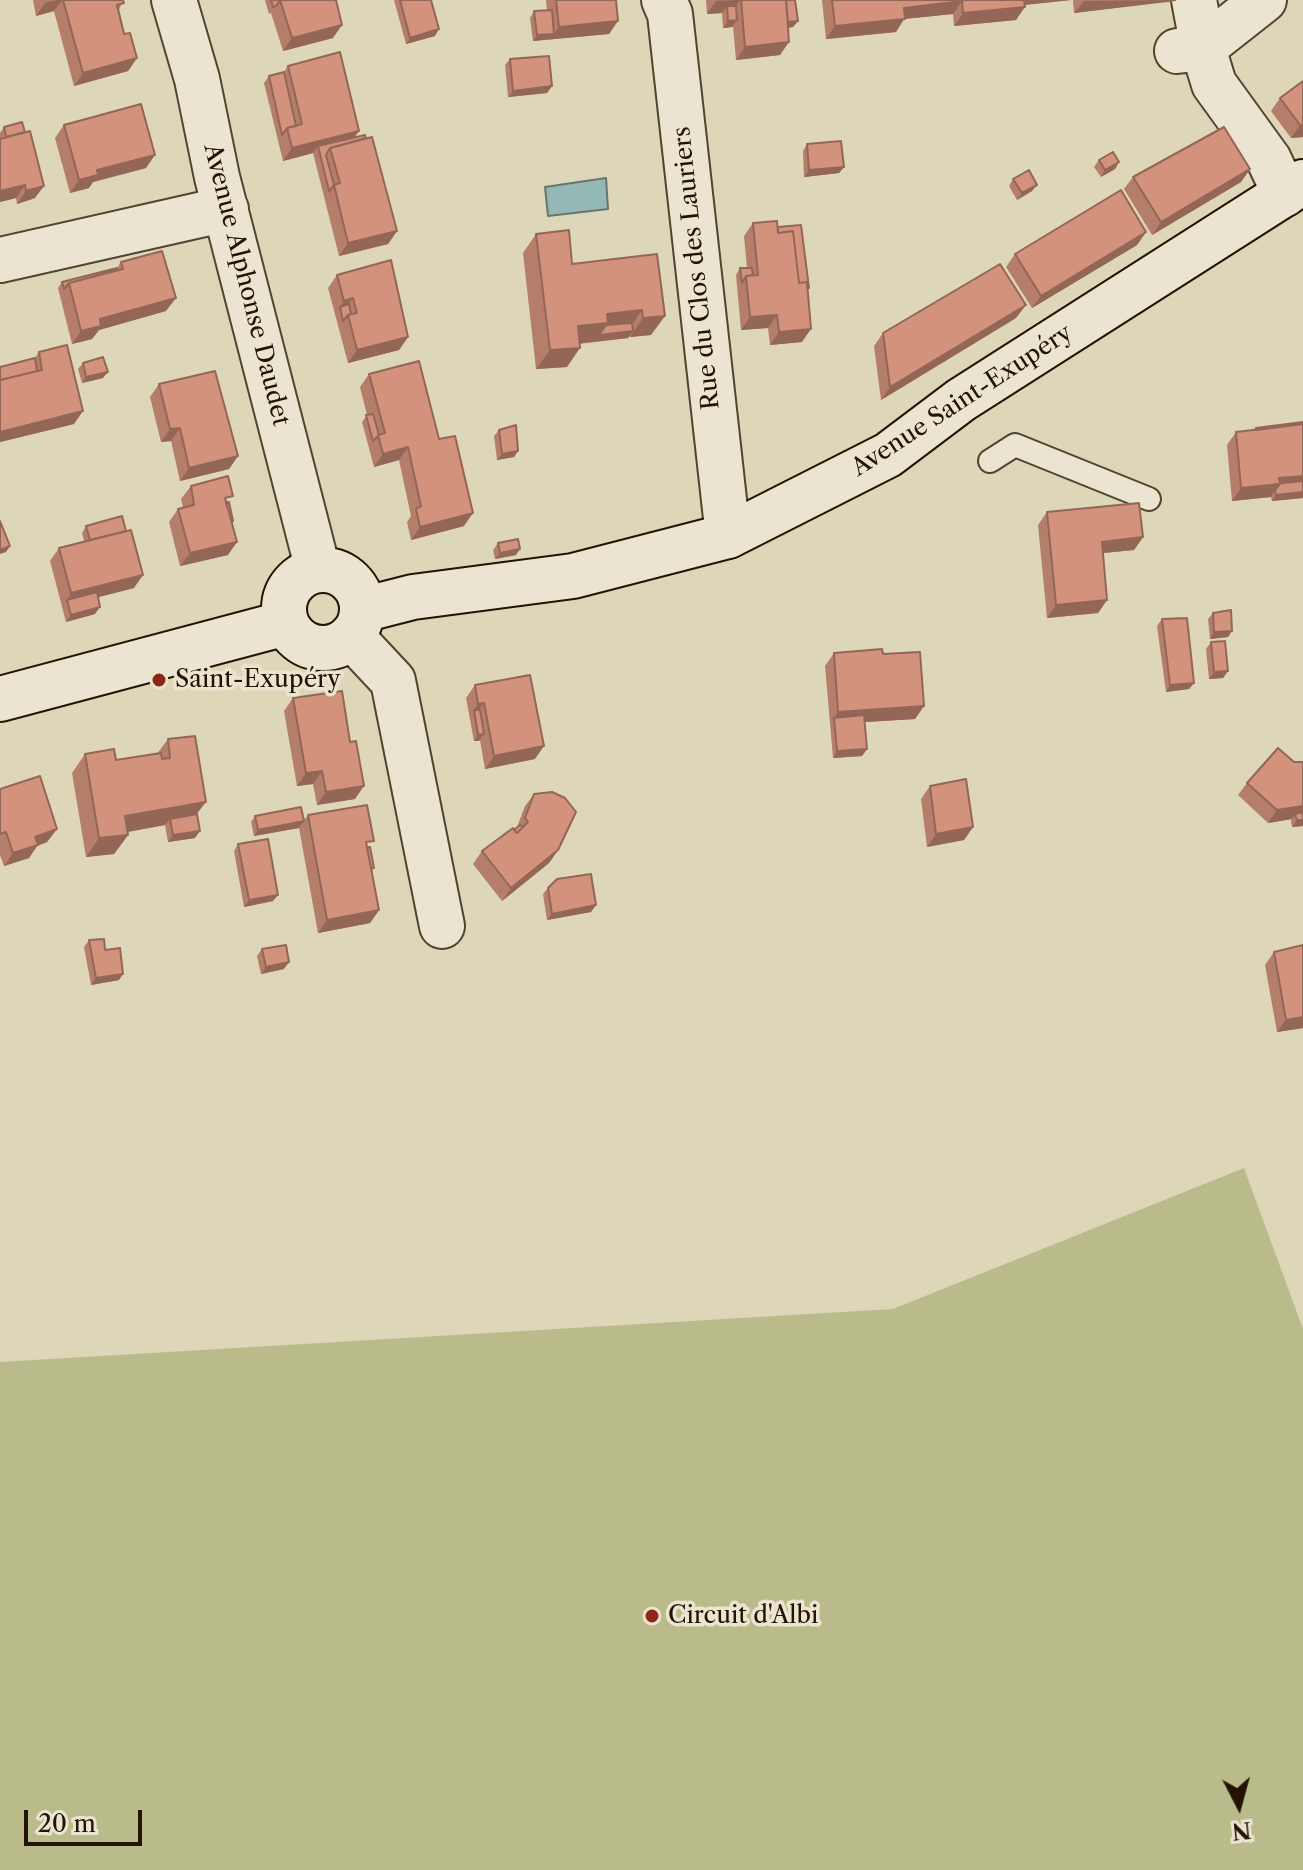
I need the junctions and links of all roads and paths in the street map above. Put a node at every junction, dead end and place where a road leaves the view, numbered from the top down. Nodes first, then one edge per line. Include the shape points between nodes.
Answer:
1 (174, 0) edge
2 (664, 0) edge
3 (1194, 0) edge
4 (1264, 0) edge
5 (1190, 49) junction
6 (1294, 188) edge
7 (226, 209) junction
8 (0, 260) edge
9 (990, 461) dead end
10 (1149, 499) dead end
11 (728, 536) junction
12 (318, 570) junction
13 (286, 623) junction
14 (356, 623) junction
15 (0, 699) edge
16 (442, 926) dead end

1 - 7 street, Avenue Alphonse Daudet
2 - 11 street, Rue du Clos des Lauriers via 670,14
3 - 5 street
4 - 5 street
5 - 6 street
6 - 11 street, Avenue Saint-Exupéry via 961,400 888,455
7 - 8 street
7 - 12 street, Avenue Alphonse Daudet
9 - 10 lane via 1015,445
11 - 14 street, Avenue Saint-Exupéry via 573,576 413,597
12 - 13 street via 306,573 289,589 284,600
12 - 14 street via 344,576 360,597
13 - 14 street via 292,635 328,648
13 - 15 street
14 - 16 street via 393,681

